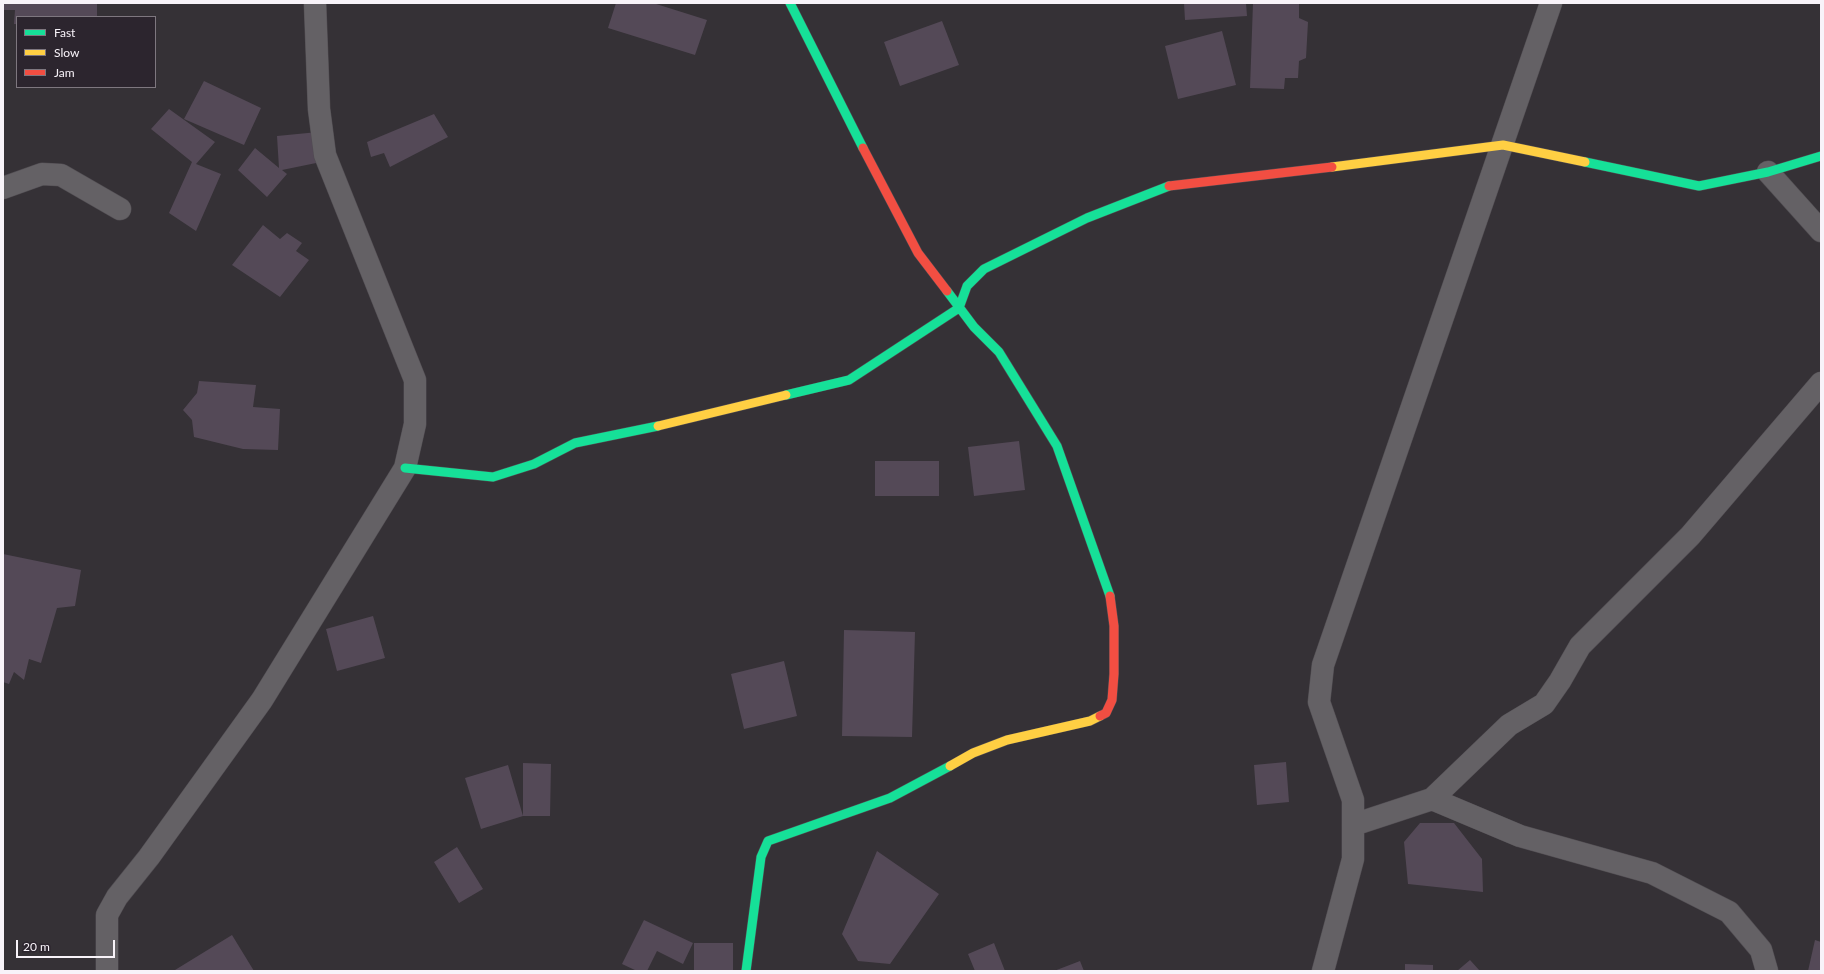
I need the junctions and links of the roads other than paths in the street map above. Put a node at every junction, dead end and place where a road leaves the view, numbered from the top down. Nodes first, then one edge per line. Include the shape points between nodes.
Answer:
1 (315, 3) edge
2 (790, 3) edge
3 (1551, 3) edge
4 (1504, 145) junction
5 (1821, 156) edge
6 (1768, 172) junction
7 (3, 188) edge
8 (120, 209) dead end
9 (1821, 231) edge
10 (959, 308) junction
11 (1821, 382) edge
12 (405, 468) junction
13 (1432, 799) junction
14 (1353, 825) junction
15 (107, 971) edge
16 (746, 971) edge
17 (1322, 971) edge
18 (1767, 971) edge

1 - 12 street via 319,109 325,155 415,380 415,424
2 - 10 street via 918,253
3 - 4 street
4 - 6 street via 1698,186
4 - 10 street via 1171,185 1087,218 984,270 967,286
4 - 14 street via 1323,665 1319,702 1353,800
5 - 6 street
6 - 9 street
7 - 8 street via 42,174 61,175
10 - 12 street via 849,380 663,425 575,443 534,464 493,477
10 - 16 street via 999,352 1057,446 1110,593 1114,626 1112,700 1106,713 1090,720 1007,740 973,753 890,798 768,841 761,857
11 - 13 street via 1690,536 1580,646 1544,704 1510,725
12 - 15 street via 262,700 149,857 117,897 107,915
13 - 14 street
13 - 18 street via 1520,836 1652,872 1730,912 1761,950
14 - 17 street via 1353,859

